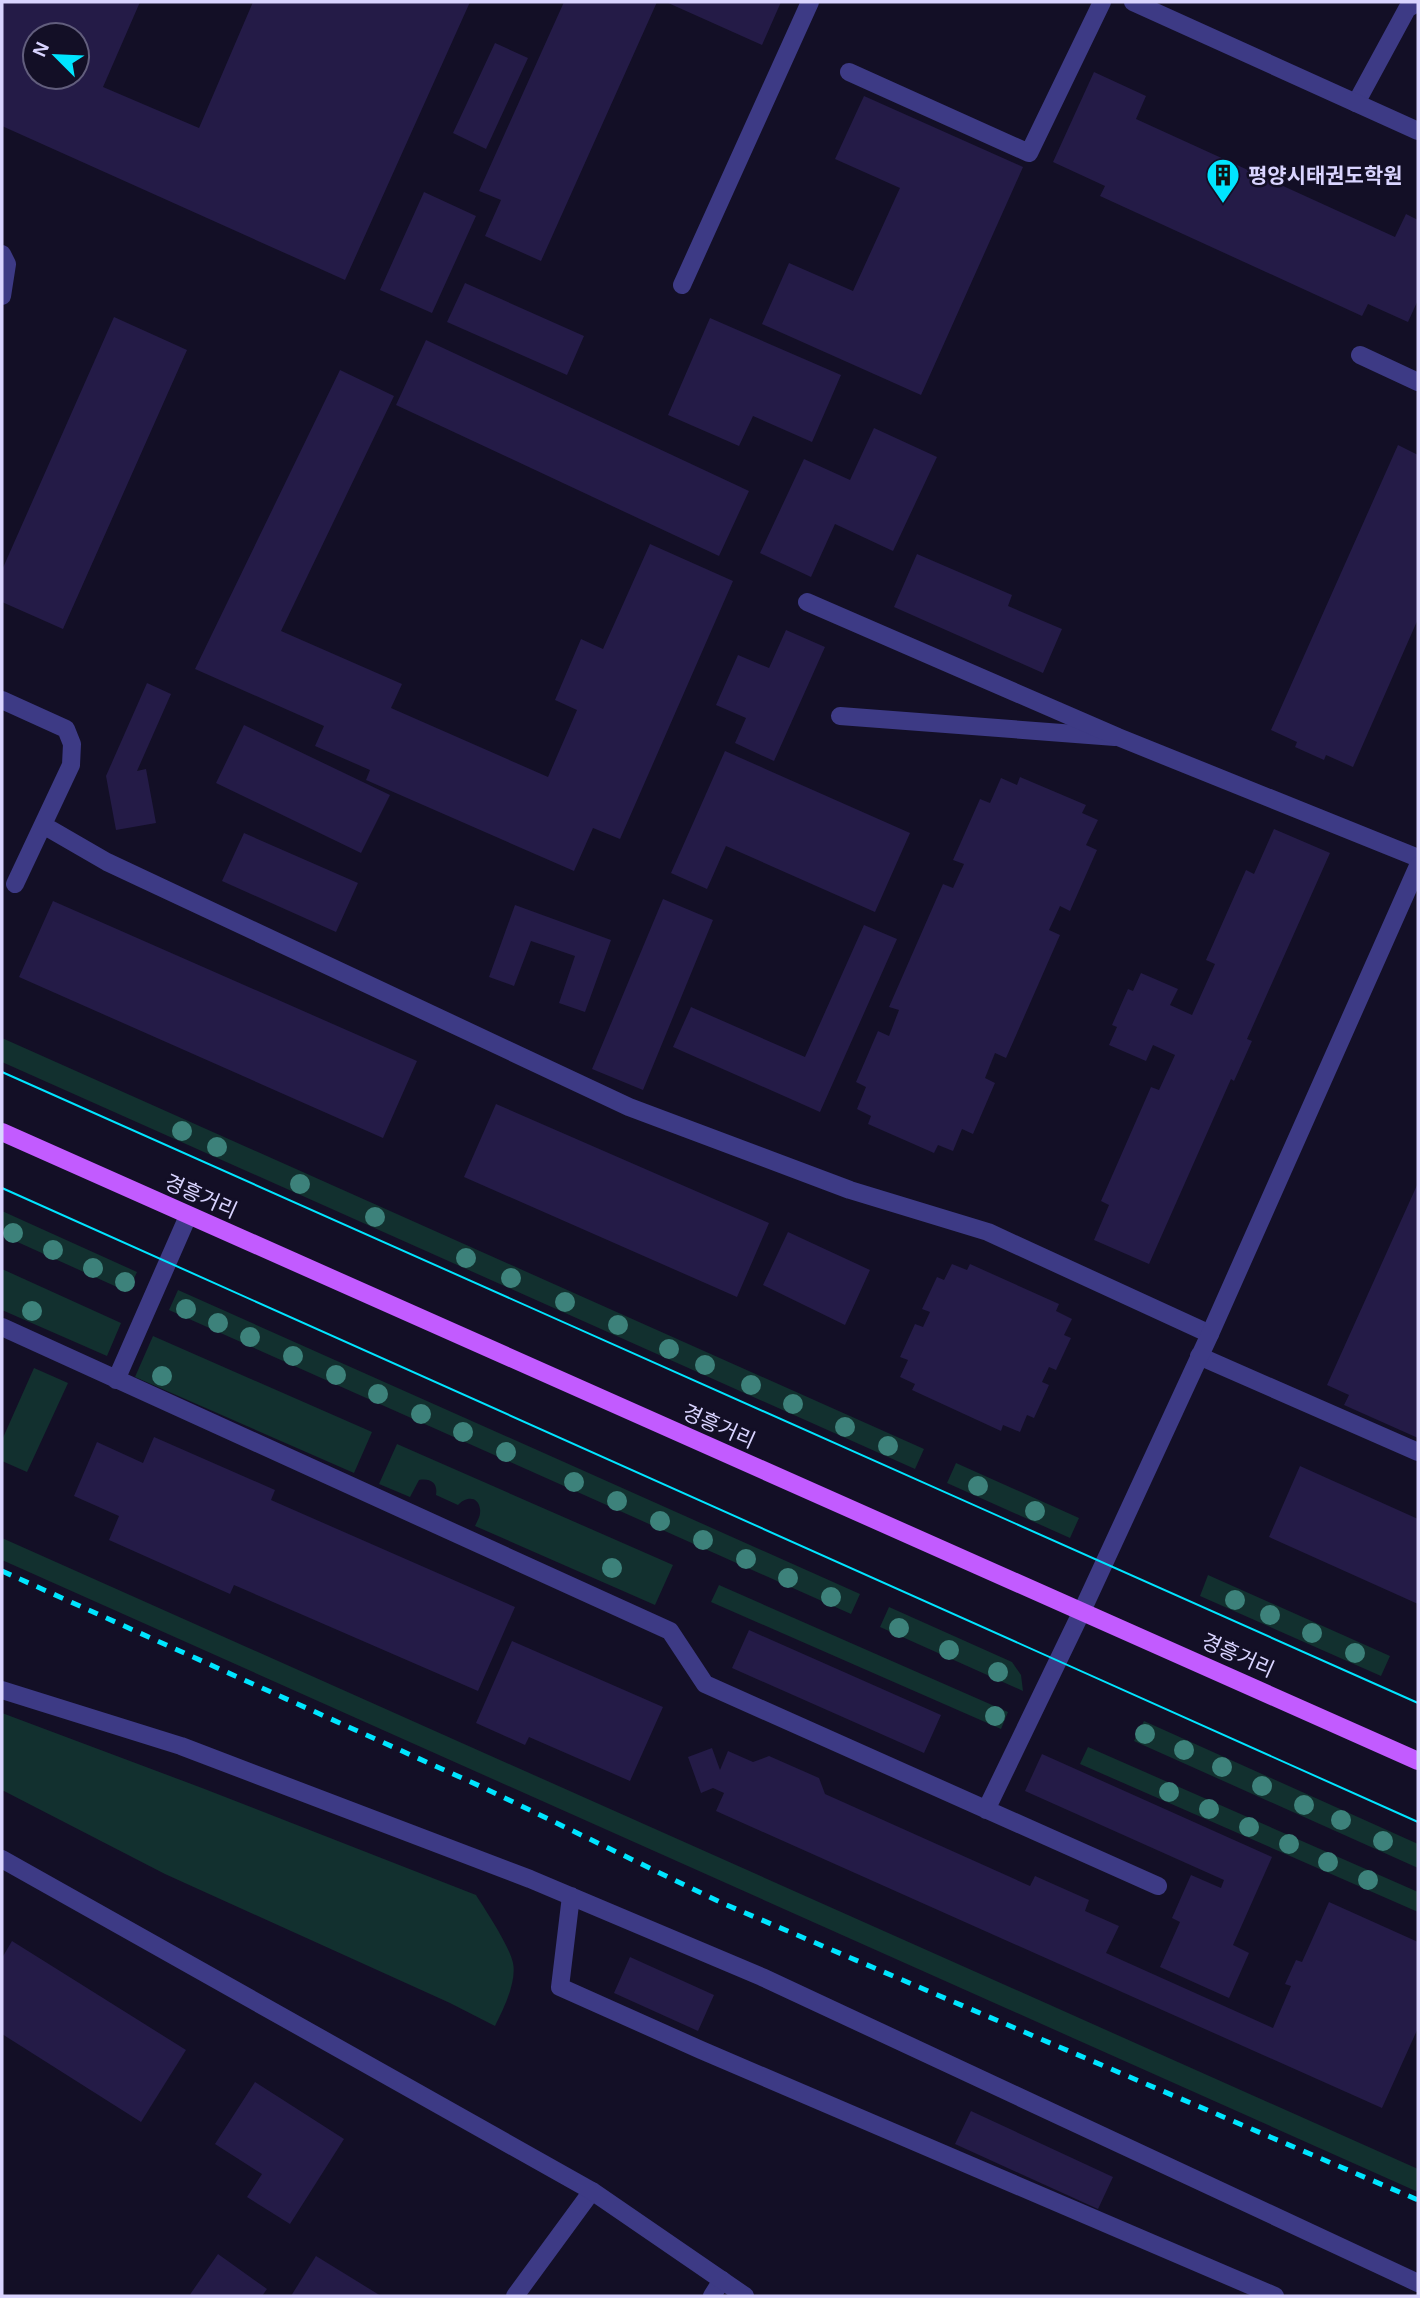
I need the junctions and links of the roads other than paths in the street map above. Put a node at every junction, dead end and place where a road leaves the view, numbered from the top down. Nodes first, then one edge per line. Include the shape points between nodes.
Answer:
1 (810, 2) edge
2 (1102, 2) edge
3 (1133, 2) edge
4 (1418, 2) edge
5 (849, 72) dead end
6 (1356, 103) junction
7 (1418, 131) edge
8 (2, 254) edge
9 (682, 285) dead end
10 (2, 296) edge
11 (1360, 355) dead end
12 (1418, 382) edge
13 (807, 602) dead end
14 (2, 700) edge
15 (840, 716) dead end
16 (1118, 737) junction
17 (43, 825) junction
18 (1418, 858) edge
19 (1418, 866) edge
20 (15, 884) dead end
21 (2, 1132) edge
22 (188, 1216) junction
23 (2, 1327) edge
24 (1210, 1334) junction
25 (1199, 1356) junction
26 (116, 1380) junction
27 (1418, 1452) edge
28 (1082, 1611) junction
29 (2, 1690) edge
30 (1418, 1761) edge
31 (986, 1810) junction
32 (2, 1860) edge
33 (1158, 1886) dead end
34 (571, 1896) junction
35 (592, 2191) junction
36 (722, 2280) junction
37 (1418, 2283) edge
38 (515, 2296) edge
39 (712, 2296) edge
40 (746, 2296) edge
41 (1275, 2296) edge

1 - 9 street
2 - 5 street via 1029,153
3 - 6 street
4 - 6 street via 1407,9
6 - 7 street
8 - 10 street via 7,264
11 - 12 street
13 - 16 street
14 - 17 street via 66,729 72,744 71,765
15 - 16 street
16 - 18 street
17 - 20 street
17 - 24 street via 107,862 629,1107 850,1190 988,1232
19 - 24 street
21 - 22 main road, 경흥거리
22 - 26 street
22 - 28 main road, 경흥거리
23 - 26 street
24 - 25 street
25 - 27 street
25 - 28 street
26 - 31 street via 670,1631 705,1684
28 - 30 main road, 경흥거리
28 - 31 street
29 - 34 street via 181,1746
31 - 33 street
32 - 35 street
34 - 37 street via 762,1977
34 - 41 street via 559,1987
35 - 36 street
35 - 38 street
36 - 39 street
36 - 40 street

